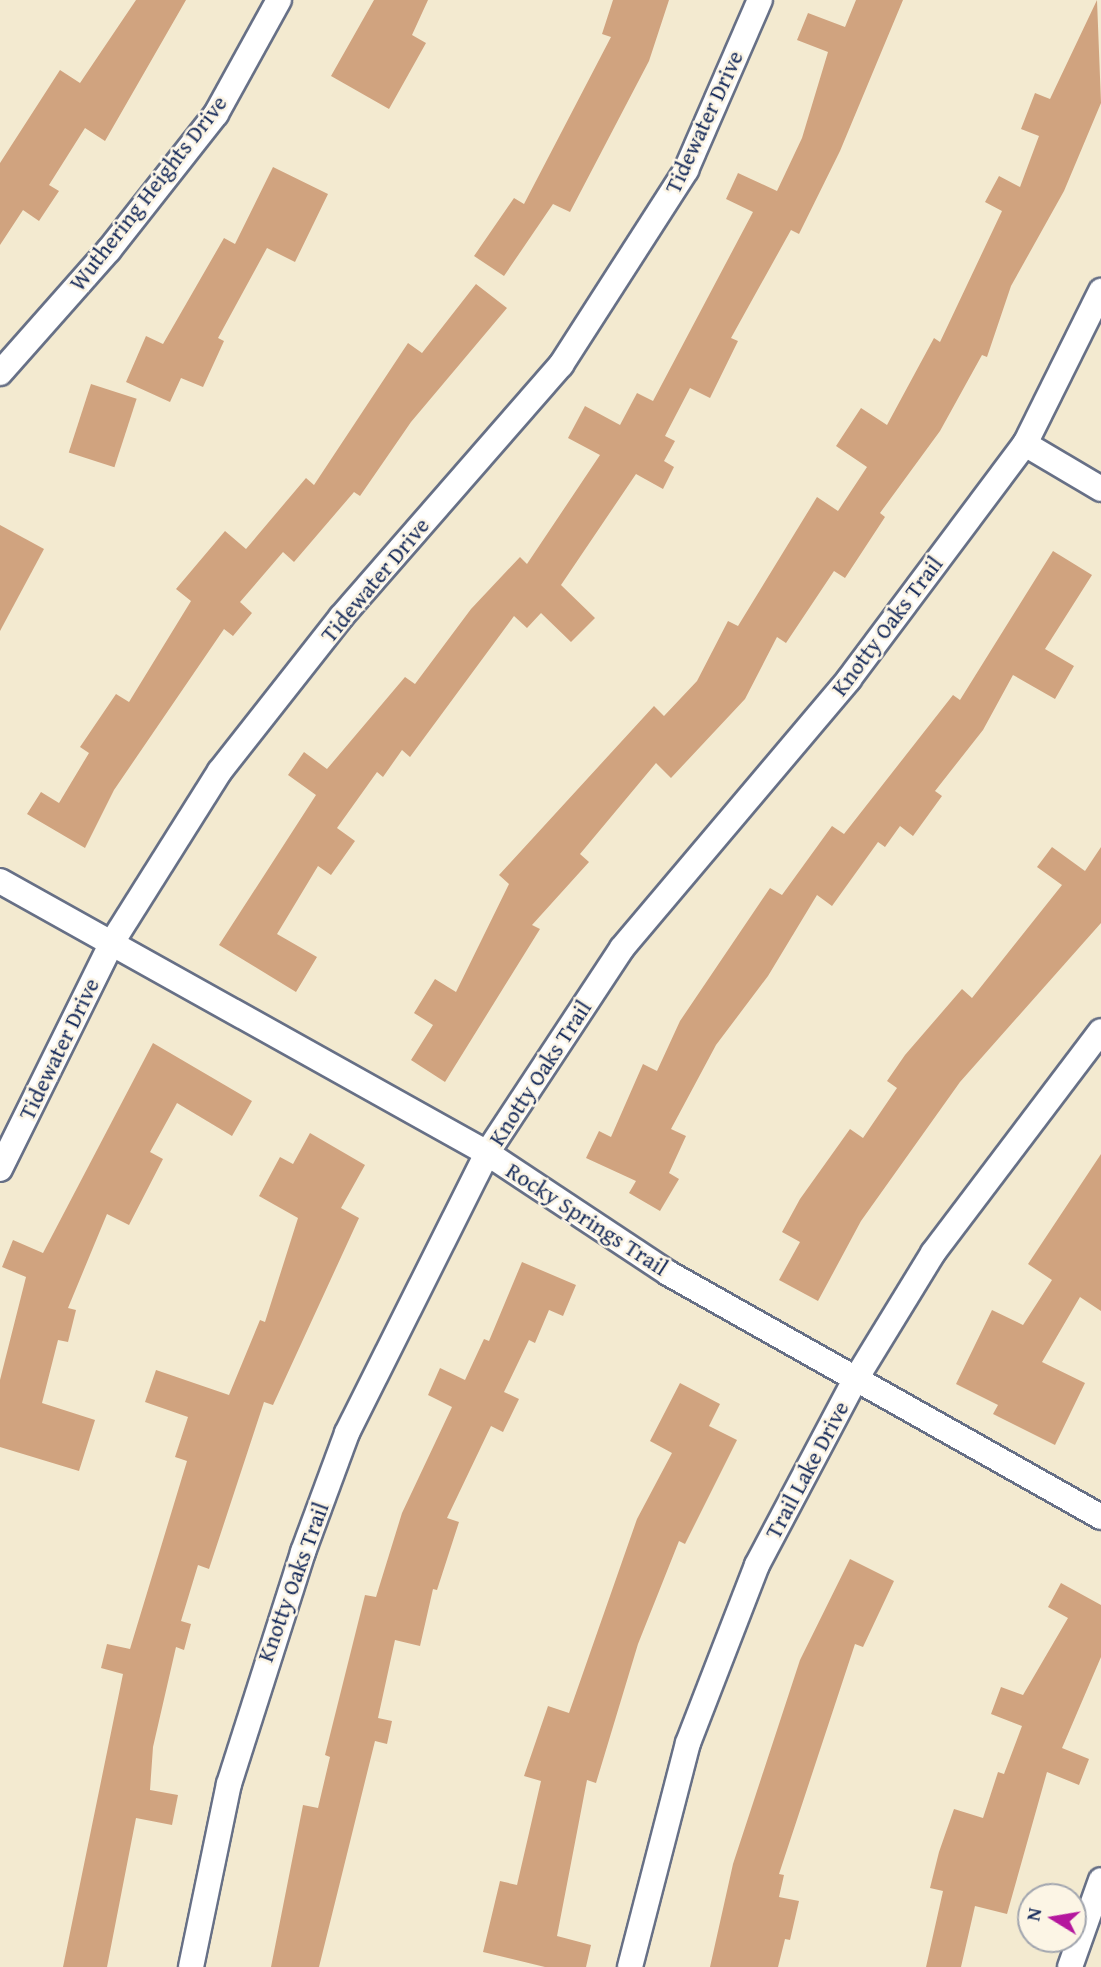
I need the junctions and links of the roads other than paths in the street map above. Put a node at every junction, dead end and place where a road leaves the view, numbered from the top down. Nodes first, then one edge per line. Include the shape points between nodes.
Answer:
1 (279, 0) edge
2 (760, 0) edge
3 (1101, 291) edge
4 (0, 373) edge
5 (1025, 444) junction
6 (1101, 489) edge
7 (0, 881) edge
8 (111, 944) junction
9 (1101, 1031) edge
10 (487, 1153) junction
11 (0, 1169) edge
12 (854, 1382) junction
13 (1101, 1517) edge
14 (1101, 1880) edge
15 (191, 1967) edge
16 (630, 1967) edge
17 (1070, 1967) edge

1 - 4 street, Wuthering Heights Drive via 216,114 109,250
2 - 8 street, Tidewater Drive via 686,170 561,365 341,617 220,771
3 - 5 street, Knotty Oaks Trail
5 - 6 street
5 - 10 street, Knotty Oaks Trail via 849,679 622,948
7 - 8 street, Rocky Springs Trail
8 - 10 street, Rocky Springs Trail
8 - 11 street, Tidewater Drive
9 - 12 street, Trail Lake Drive via 933,1253
10 - 12 street, Rocky Springs Trail via 668,1273
10 - 15 street, Knotty Oaks Trail via 347,1433 307,1540 229,1784
12 - 13 street, Rocky Springs Trail
12 - 16 street, Trail Lake Drive via 757,1565 688,1743
14 - 17 street

